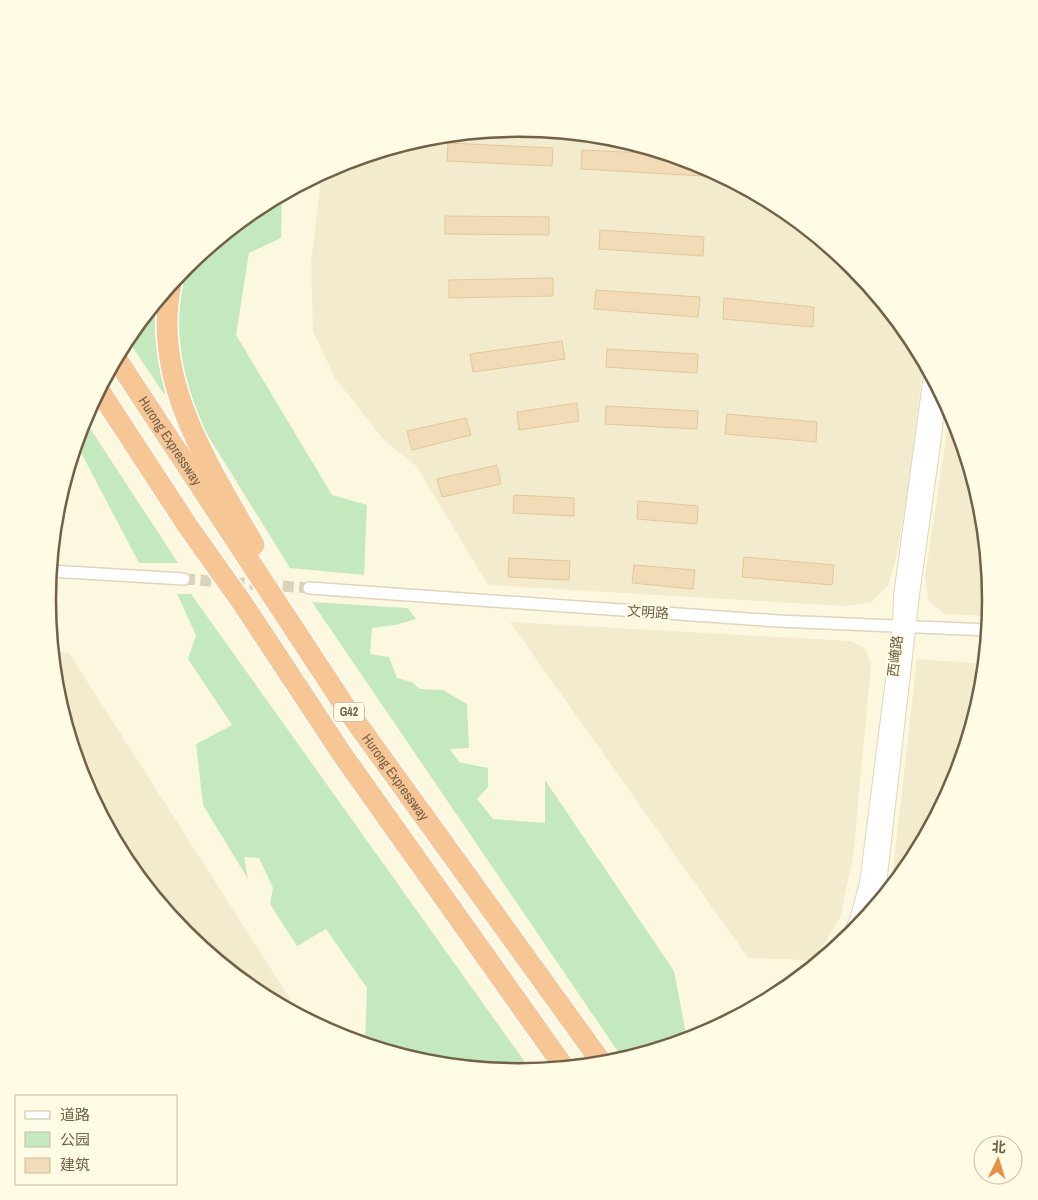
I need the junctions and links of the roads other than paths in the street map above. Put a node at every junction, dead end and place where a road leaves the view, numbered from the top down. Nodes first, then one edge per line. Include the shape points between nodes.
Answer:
1 (170, 297) edge
2 (121, 365) edge
3 (929, 387) edge
4 (103, 397) edge
5 (937, 402) edge
6 (99, 405) edge
7 (137, 451) junction
8 (57, 571) edge
9 (184, 579) tunnel mouth
10 (310, 588) tunnel mouth
11 (904, 625) junction
12 (981, 630) edge
13 (348, 711) junction
14 (877, 893) edge
15 (859, 914) edge
16 (596, 1056) edge
17 (560, 1061) edge

1 - 13 highway via 166,327 168,358 187,421
2 - 13 highway, Hurong Expressway / G42
3 - 11 street, 西崦路 via 901,596
4 - 7 highway, G42
5 - 11 street, 西崦路
6 - 7 highway
7 - 17 highway, G42 via 342,754
8 - 9 street
10 - 11 street, 文明路 via 778,621
11 - 12 street, 文明路
11 - 14 street, 西崦路
11 - 15 street, 西崦路 via 867,883
13 - 16 highway, Hurong Expressway / G42

